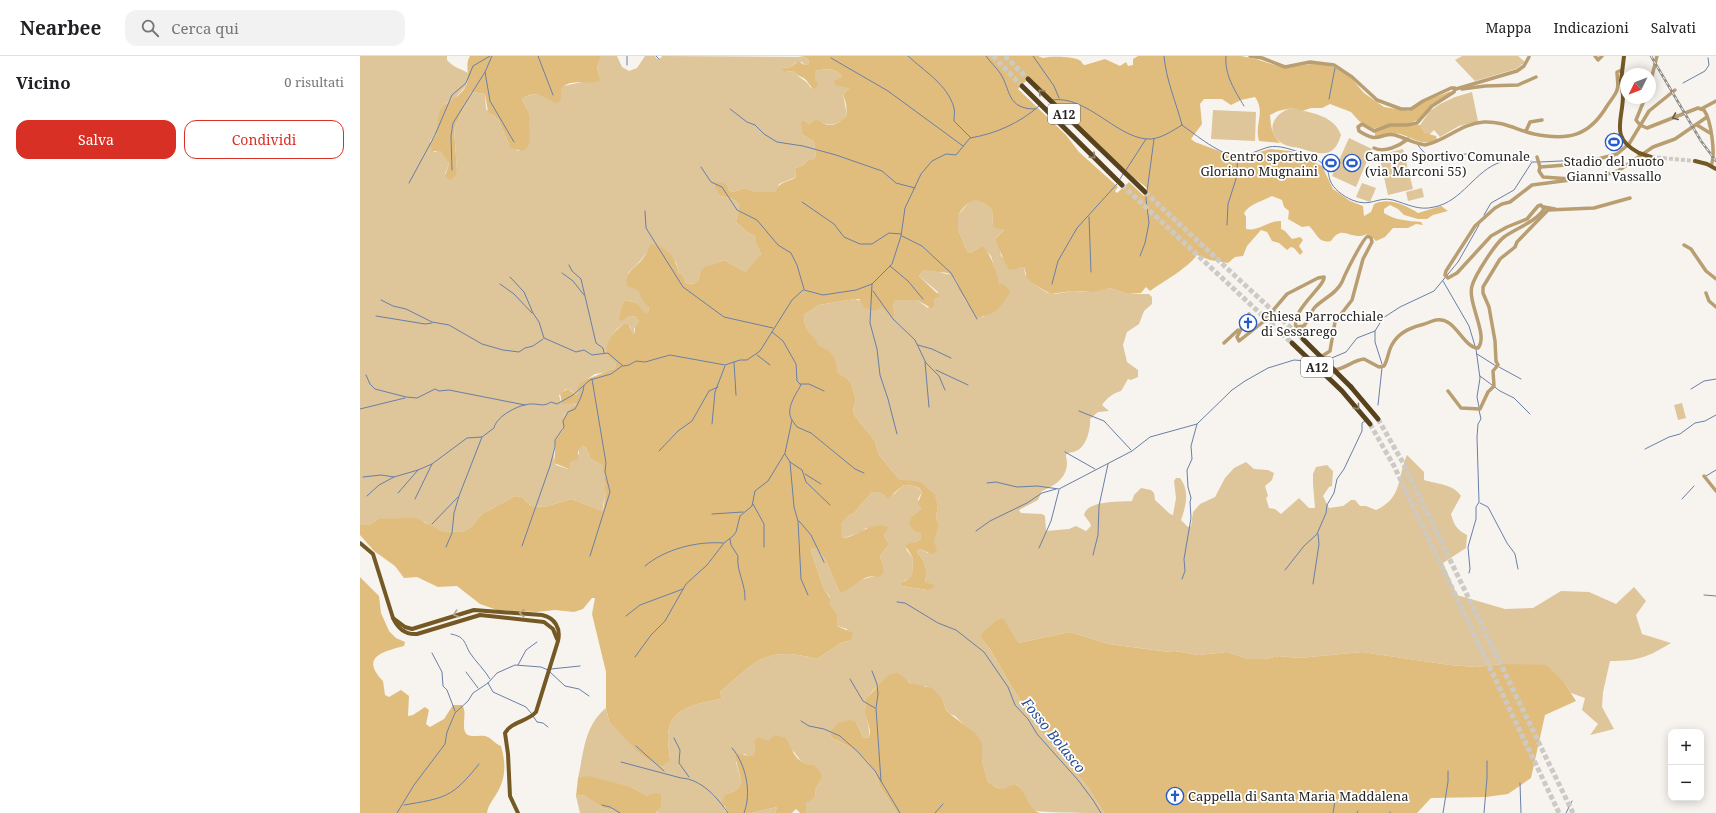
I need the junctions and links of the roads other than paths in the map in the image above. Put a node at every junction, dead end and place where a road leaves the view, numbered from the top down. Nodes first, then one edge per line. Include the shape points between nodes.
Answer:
1 (1250, 56) edge
2 (1594, 56) edge
3 (1602, 56) edge
4 (1624, 56) edge
5 (1657, 56) edge
6 (1529, 57) dead end
7 (1622, 68) edge
8 (1654, 68) edge
9 (1620, 71) edge
10 (1536, 77) dead end
11 (1028, 79) tunnel mouth
12 (1022, 86) tunnel mouth
13 (1673, 86) dead end
14 (1456, 90) junction
15 (1716, 101) edge
16 (1622, 104) edge
17 (1642, 104) edge
18 (1701, 109) junction
19 (1707, 117) junction
20 (1542, 120) dead end
21 (1640, 125) junction
22 (1697, 125) junction
23 (1526, 132) junction
24 (1710, 133) junction
25 (1408, 139) junction
26 (1374, 148) dead end
27 (1641, 154) junction
28 (1651, 157) tunnel mouth
29 (1695, 161) tunnel mouth
30 (1711, 166) junction
31 (1716, 169) edge
32 (1574, 180) junction
33 (1122, 184) tunnel mouth
34 (1145, 192) tunnel mouth
35 (1630, 198) dead end
36 (1544, 207) junction
37 (1556, 209) junction
38 (1684, 245) dead end
39 (1716, 279) edge
40 (1706, 293) dead end
41 (1716, 306) edge
42 (1250, 314) dead end
43 (1242, 328) junction
44 (1303, 339) tunnel mouth
45 (1224, 343) dead end
46 (1292, 343) tunnel mouth
47 (1448, 391) dead end
48 (1378, 419) tunnel mouth
49 (1370, 424) tunnel mouth
50 (1704, 476) dead end
51 (1716, 491) edge
52 (360, 543) edge
53 (393, 618) junction
54 (558, 643) junction
55 (518, 813) edge

1 - 14 street via 1285,67 1310,62 1334,65 1352,77 1377,100 1401,109 1411,109 1450,88
2 - 3 street via 1598,60
4 - 7 main road
5 - 8 street
6 - 14 street via 1524,66 1517,71
9 - 23 street via 1617,72 1617,90 1602,115 1588,130 1562,136
10 - 14 street via 1518,85
34 -> 11 highway, A12
12 -> 33 highway, A12
13 - 21 street via 1676,90 1649,111
14 - 25 street via 1430,108 1417,123 1390,125 1374,131 1362,124 1358,127 1371,138 1378,139 1391,135
15 - 18 street
16 - 27 main road, bridge via 1619,132 1625,143
17 - 21 street via 1636,116
18 - 19 street
18 -> 21 street via 1647,128
19 - 22 street
19 - 24 street
20 - 23 street via 1530,122
21 - 32 street via 1629,144 1618,154 1579,164 1539,162 1539,171 1543,177 1568,177
22 - 24 street
22 - 27 street via 1675,139
23 - 25 street via 1503,124 1484,122 1460,128 1430,144 1419,144
24 - 30 street via 1715,157
25 - 26 street via 1393,147 1379,150
27 - 28 main road
27 - 32 street via 1618,171
29 - 30 main road
30 - 31 main road
32 - 36 street via 1532,185 1510,202 1496,208 1475,226 1448,266 1446,276 1450,278 1457,273 1498,231 1522,222 1538,206
35 - 37 street via 1594,208
36 - 37 street
36 - 43 street via 1543,211 1501,240 1474,280 1471,298 1481,342 1476,348 1447,323 1435,320 1410,328 1398,336 1391,346 1384,366 1379,367 1364,359 1344,368 1333,369 1320,364 1319,359 1330,351 1335,322 1352,300 1363,259 1372,242 1369,236 1364,238 1337,289 1315,307 1304,326 1296,327 1297,319 1307,299 1324,284 1324,278 1318,278 1286,294 1263,322 1240,341 1237,338
37 - 47 street via 1548,210 1516,242 1515,247 1503,255 1483,286 1498,365 1493,371 1494,386 1488,392 1480,409 1461,408
38 - 39 street via 1691,249 1706,271
40 - 41 street via 1709,301
42 - 43 street
43 - 45 street
44 - 48 highway, A12, bridge via 1351,387
46 -> 49 highway, A12 via 1342,391
50 - 51 street
52 - 53 main road via 373,554
53 - 54 main road via 402,631 411,634 475,616 538,621 553,629
54 -> 53 main road via 557,625 542,615 474,610 412,629
54 - 55 main road via 536,712 527,720 513,724 505,733 510,796

